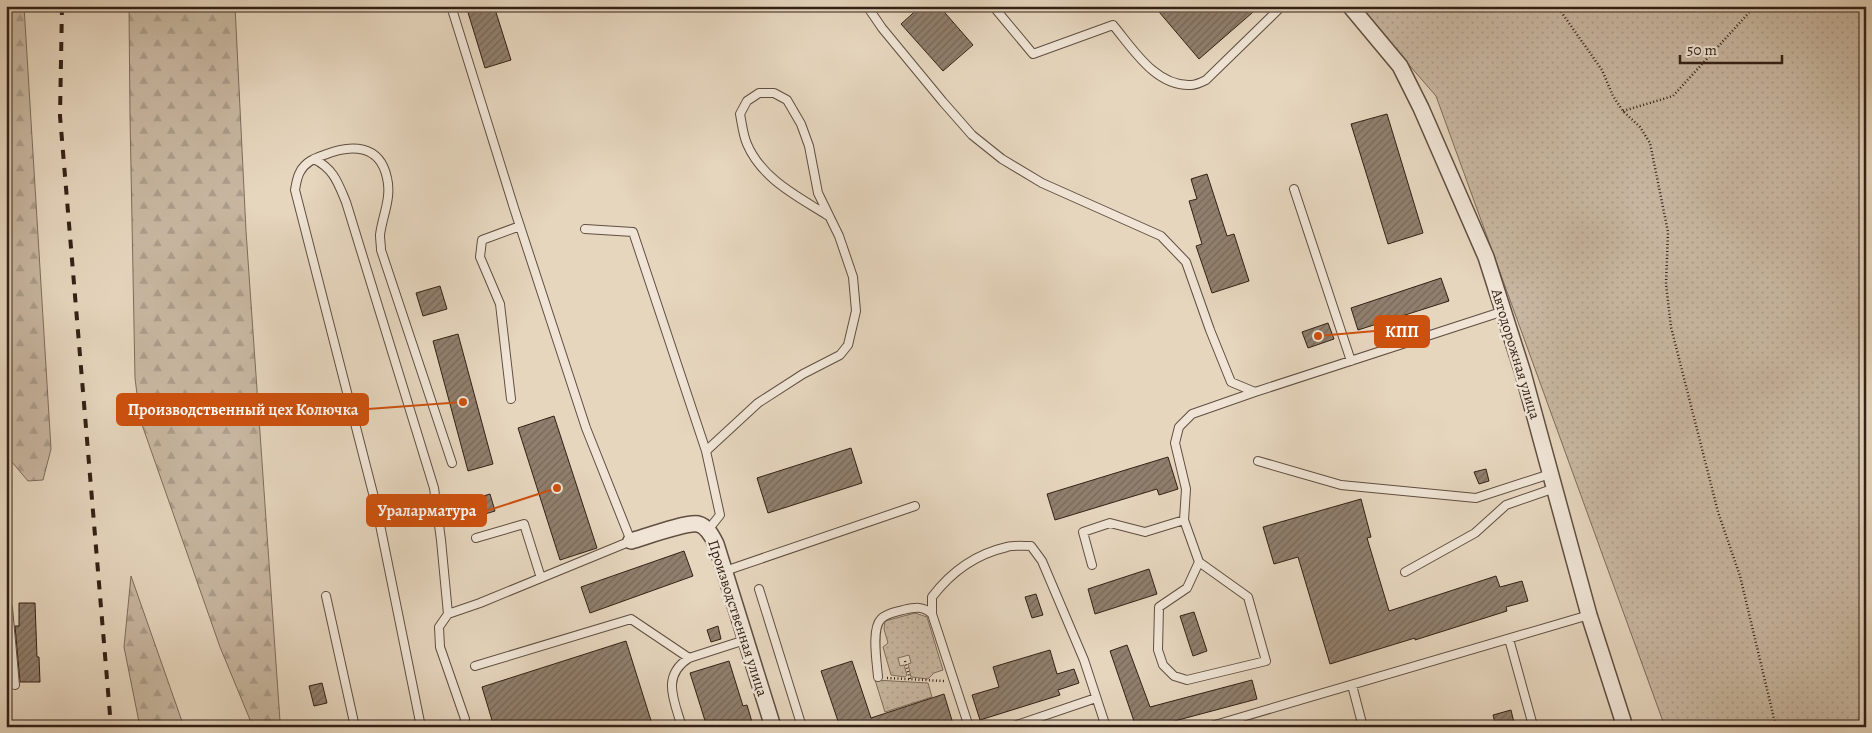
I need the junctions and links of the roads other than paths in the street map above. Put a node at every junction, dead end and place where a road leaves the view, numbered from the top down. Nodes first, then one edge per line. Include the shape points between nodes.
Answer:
1 (451, 6) edge
2 (867, 6) edge
3 (993, 6) edge
4 (1282, 6) edge
5 (1350, 6) edge
6 (314, 159) junction
7 (1294, 189) dead end
8 (827, 215) junction
9 (520, 226) junction
10 (585, 229) dead end
11 (1504, 311) junction
12 (1351, 361) junction
13 (1255, 392) junction
14 (511, 399) dead end
15 (706, 451) junction
16 (1258, 461) dead end
17 (452, 462) dead end
18 (1553, 481) junction
19 (915, 506) dead end
20 (1184, 520) junction
21 (708, 530) junction
22 (476, 538) dead end
23 (631, 541) junction
24 (1199, 562) junction
25 (1092, 564) dead end
26 (725, 572) junction
27 (1405, 572) dead end
28 (541, 578) junction
29 (759, 589) dead end
30 (326, 596) dead end
31 (6, 608) edge
32 (448, 614) junction
33 (932, 614) junction
34 (1589, 615) junction
35 (1509, 639) junction
36 (745, 640) junction
37 (689, 658) junction
38 (475, 666) dead end
39 (878, 677) road end
40 (15, 685) dead end
41 (1352, 685) junction
42 (1096, 698) junction
43 (1532, 722) dead end
44 (355, 727) edge
45 (421, 727) edge
46 (464, 727) edge
47 (682, 727) edge
48 (773, 727) edge
49 (802, 727) edge
50 (969, 727) edge
51 (1011, 727) edge
52 (1106, 727) edge
53 (1208, 727) edge
54 (1363, 727) edge
55 (1624, 727) edge

1 - 9 lane
2 - 13 lane via 972,135 1002,159 1042,182 1161,236 1186,262 1231,382
3 - 4 lane via 1033,54 1114,25 1156,74 1173,83 1192,85 1206,80
5 - 11 street, Автодорожная улица via 1400,66 1486,257
6 - 17 lane via 332,151 359,147 371,152 387,178 388,198 380,236 381,250
6 - 32 lane via 325,164 335,176 346,202 434,488
6 - 45 lane via 300,171 295,190 376,505
7 - 12 lane
8 - 8 lane via 775,182 746,144 740,114 747,101 759,93 774,93 787,100 801,124 809,146 818,193
8 - 15 lane via 839,236 853,277 856,312 848,345 840,354 758,402
9 - 14 lane via 482,240 480,257 500,304
9 - 23 lane via 586,428
10 - 15 lane via 633,232
11 - 12 lane
11 - 18 street, Автодорожная улица
12 - 13 lane
13 - 20 lane via 1192,414 1179,427 1175,442 1186,489
15 - 21 lane via 720,515
16 - 18 lane via 1341,485 1476,498
18 - 27 lane via 1506,505 1475,533
18 - 34 street, Автодорожная улица
19 - 26 lane
20 - 24 lane
20 - 25 lane via 1145,532 1110,523 1084,532
21 - 23 street, Производственная улица via 698,524 686,525
21 - 26 street, Производственная улица
22 - 28 lane via 524,524
23 - 28 lane
24 - 24 lane via 1187,588 1159,607 1158,650 1162,665 1174,676 1187,680 1266,661 1248,597
26 - 36 street, Производственная улица
28 - 32 lane
29 - 49 lane
30 - 44 lane
31 - 40 lane
32 - 46 lane via 439,627 440,647 465,720
33 - 39 lane via 925,608 916,607 881,619 875,638
33 - 42 lane via 932,597 968,562 1008,547 1031,546 1042,561 1084,660
33 - 50 lane
34 - 35 lane
34 - 55 street, Автодорожная улица
35 - 41 lane
35 - 43 lane
36 - 37 lane
36 - 48 street, Производственная улица
37 - 38 lane via 631,619
37 - 47 lane via 675,671 671,680
41 - 53 lane
41 - 54 lane
42 - 51 lane
42 - 52 lane

